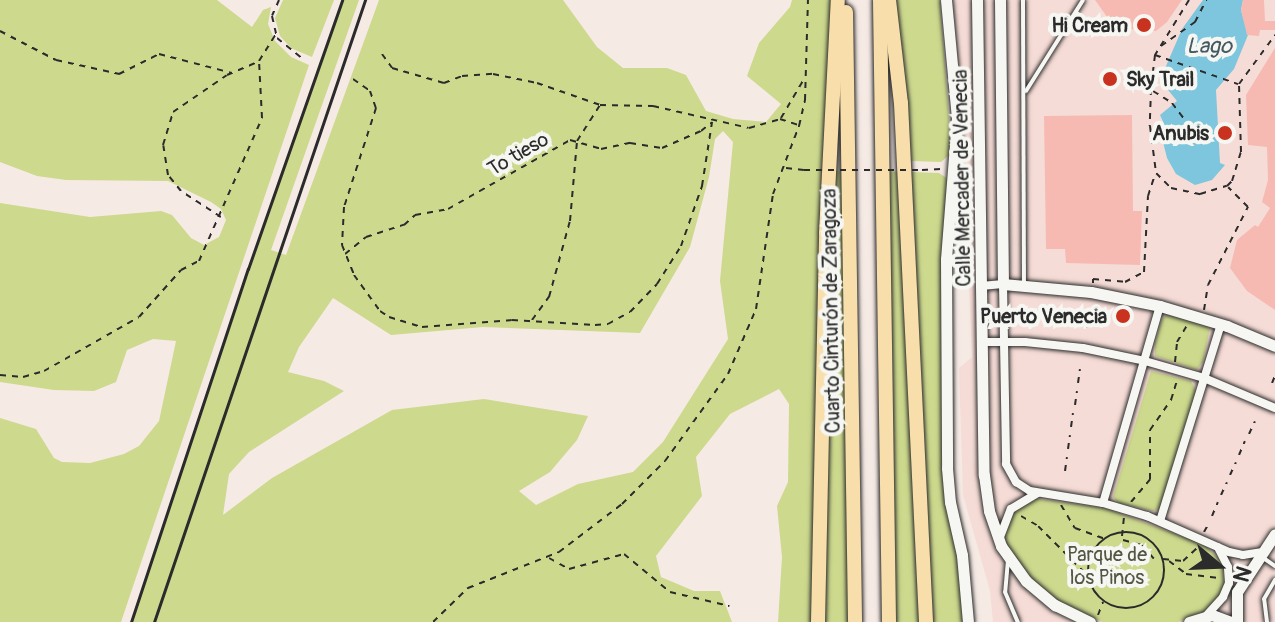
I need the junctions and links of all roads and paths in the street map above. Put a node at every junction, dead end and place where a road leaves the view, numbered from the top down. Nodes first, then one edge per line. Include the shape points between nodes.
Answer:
1 (279, 0) edge
2 (808, 0) edge
3 (838, 0) edge
4 (846, 0) edge
5 (880, 0) edge
6 (889, 0) edge
7 (946, 0) edge
8 (977, 0) edge
9 (1000, 0) edge
10 (1023, 0) edge
11 (1083, 0) edge
12 (1189, 0) edge
13 (1206, 0) edge
14 (0, 31) edge
15 (275, 35) junction
16 (1275, 35) edge
17 (1160, 47) junction
18 (382, 54) dead end
19 (1155, 55) junction
20 (304, 60) dead end
21 (259, 61) junction
22 (232, 73) junction
23 (805, 75) junction
24 (353, 79) dead end
25 (1239, 84) junction
26 (1151, 89) junction
27 (1025, 93) junction
28 (600, 105) junction
29 (780, 119) junction
30 (1184, 119) dead end
31 (712, 122) junction
32 (799, 126) junction
33 (577, 141) junction
34 (784, 167) junction
35 (956, 169) junction
36 (1156, 173) junction
37 (1227, 186) junction
38 (221, 217) junction
39 (345, 254) junction
40 (1093, 279) dead end
41 (1003, 284) junction
42 (1024, 285) junction
43 (981, 286) junction
44 (1160, 306) junction
45 (1088, 313) dead end
46 (1199, 317) junction
47 (531, 321) junction
48 (1221, 324) junction
49 (1086, 328) dead end
50 (982, 342) junction
51 (1004, 342) junction
52 (1275, 346) edge
53 (1145, 361) junction
54 (1080, 369) dead end
55 (1176, 370) junction
56 (0, 375) edge
57 (1275, 376) edge
58 (1204, 378) junction
59 (1078, 383) dead end
60 (1272, 383) dead end
61 (1077, 391) dead end
62 (1075, 405) dead end
63 (1275, 408) edge
64 (1073, 413) dead end
65 (1255, 421) dead end
66 (1071, 427) dead end
67 (1249, 434) dead end
68 (1070, 435) dead end
69 (1245, 441) dead end
70 (1068, 449) dead end
71 (1239, 455) dead end
72 (1067, 457) dead end
73 (1236, 462) dead end
74 (1065, 471) dead end
75 (1230, 475) dead end
76 (1227, 482) dead end
77 (1038, 492) junction
78 (1221, 495) dead end
79 (1060, 500) dead end
80 (1218, 502) dead end
81 (1103, 503) junction
82 (1127, 506) dead end
83 (1013, 511) dead end
84 (1125, 514) dead end
85 (1212, 516) dead end
86 (1160, 521) junction
87 (1209, 523) dead end
88 (1204, 533) dead end
89 (1275, 534) edge
90 (1122, 536) junction
91 (1104, 538) junction
92 (1200, 542) dead end
93 (1001, 546) junction
94 (1218, 546) junction
95 (1261, 554) junction
96 (1105, 556) dead end
97 (548, 558) junction
98 (1008, 558) junction
99 (1154, 559) dead end
100 (1163, 559) junction
101 (1169, 561) junction
102 (1275, 566) edge
103 (1088, 576) junction
104 (1226, 578) dead end
105 (1104, 579) dead end
106 (1275, 580) edge
107 (1103, 601) junction
108 (729, 606) dead end
109 (1206, 615) junction
110 (1094, 620) edge
111 (433, 622) edge
112 (818, 622) edge
113 (855, 622) edge
114 (889, 622) edge
115 (926, 622) edge
116 (968, 622) edge
117 (1018, 622) edge
118 (1189, 622) edge
119 (1231, 622) edge
120 (1237, 622) edge
121 (1267, 622) edge

1 - 15 path via 272,16
2 - 23 path
3 - 112 highway via 826,219
4 - 113 highway, Cuarto Cinturón de Zaragoza
5 - 114 highway
6 - 115 highway via 901,103
7 - 35 street
8 - 43 street, Calle Mercader de Venecia
9 - 41 street, Calle Mercader de Venecia
10 - 27 lane
11 - 27 lane
12 - 17 path
13 - 17 path via 1198,18
14 - 22 path via 56,60 119,74 159,54
15 - 20 path
15 - 21 path
16 - 25 path
17 - 19 path
18 - 28 path via 392,68 419,78 444,83 477,73 514,77
19 - 25 path
19 - 26 path
21 - 22 path
21 - 38 path via 262,118
22 - 38 path via 173,112 163,145 168,175
23 - 29 path
23 - 32 path
24 - 39 path via 370,91 376,108 344,207
25 - 37 path via 1241,152
26 - 30 path
26 - 36 path
27 - 42 lane
28 - 31 path via 653,106
28 - 33 path
29 - 31 path via 749,128
29 - 32 path
31 - 33 path, To tieso via 662,148 630,143 601,149
31 - 47 path via 702,186 689,226 673,261 640,303 608,324
32 - 34 path
33 - 39 path, To tieso via 570,140 448,209 415,215 404,225 366,237
33 - 47 path via 570,221 549,297
34 - 35 path, bridge
34 - 97 path via 773,194 756,309 728,374 643,485 576,542
35 - 116 street via 946,259 947,468
36 - 37 path via 1171,188 1200,194
36 - 40 path via 1148,196 1144,272 1125,282
37 - 46 path via 1248,207 1208,285
38 - 56 path via 199,261 181,270 139,317 44,371 23,377
39 - 47 path via 371,301 402,322 422,327
41 - 42 street
41 - 43 street
41 - 51 street, Calle Mercader de Venecia
42 - 44 street
43 - 50 street, Calle Mercader de Venecia
44 - 46 street
44 - 53 street
45 - 49 path
46 - 48 street
46 - 55 path via 1177,342
48 - 52 street
48 - 58 street
50 - 51 street
50 - 93 street, Calle Mercader de Venecia via 984,475
51 - 53 street via 1083,348
51 - 77 street, Calle Mercader de Venecia via 1007,470 1019,486
53 - 55 street
53 - 81 street
54 - 59 path
55 - 58 street
55 - 82 path via 1175,393 1150,430 1150,479
57 - 60 path
58 - 63 street
58 - 86 street
61 - 62 path
64 - 66 path
65 - 67 path
68 - 70 path
69 - 71 path
72 - 74 path
73 - 75 path
76 - 78 path
77 - 81 street, Calle Mercader de Venecia
77 - 93 street via 1007,514
79 - 91 path via 1070,524
80 - 85 path
81 - 86 street, Calle Mercader de Venecia
83 - 103 path via 1038,526
84 - 90 path
86 - 94 street, Calle Mercader de Venecia
87 - 88 path
89 - 95 street
90 - 91 path
90 - 99 path via 1142,545
90 - 100 path via 1147,538
91 - 103 path via 1089,559
92 - 101 path via 1183,561
93 - 98 street, Calle Mercader de Venecia
94 - 95 street, Calle Mercader de Venecia via 1243,555
94 - 109 street via 1229,583
95 - 102 lane
95 - 120 street via 1237,592
96 - 105 path
97 - 108 path via 569,569 624,554 670,592
97 - 111 path via 468,588
98 - 110 street, Calle Mercader de Venecia via 1046,599
98 - 117 lane via 1005,592
100 - 101 path
100 - 107 path via 1164,578 1148,602 1121,608
101 - 104 path via 1186,574
103 - 107 path
106 - 121 lane via 1264,599
107 - 110 path
109 - 118 street
109 - 119 street

